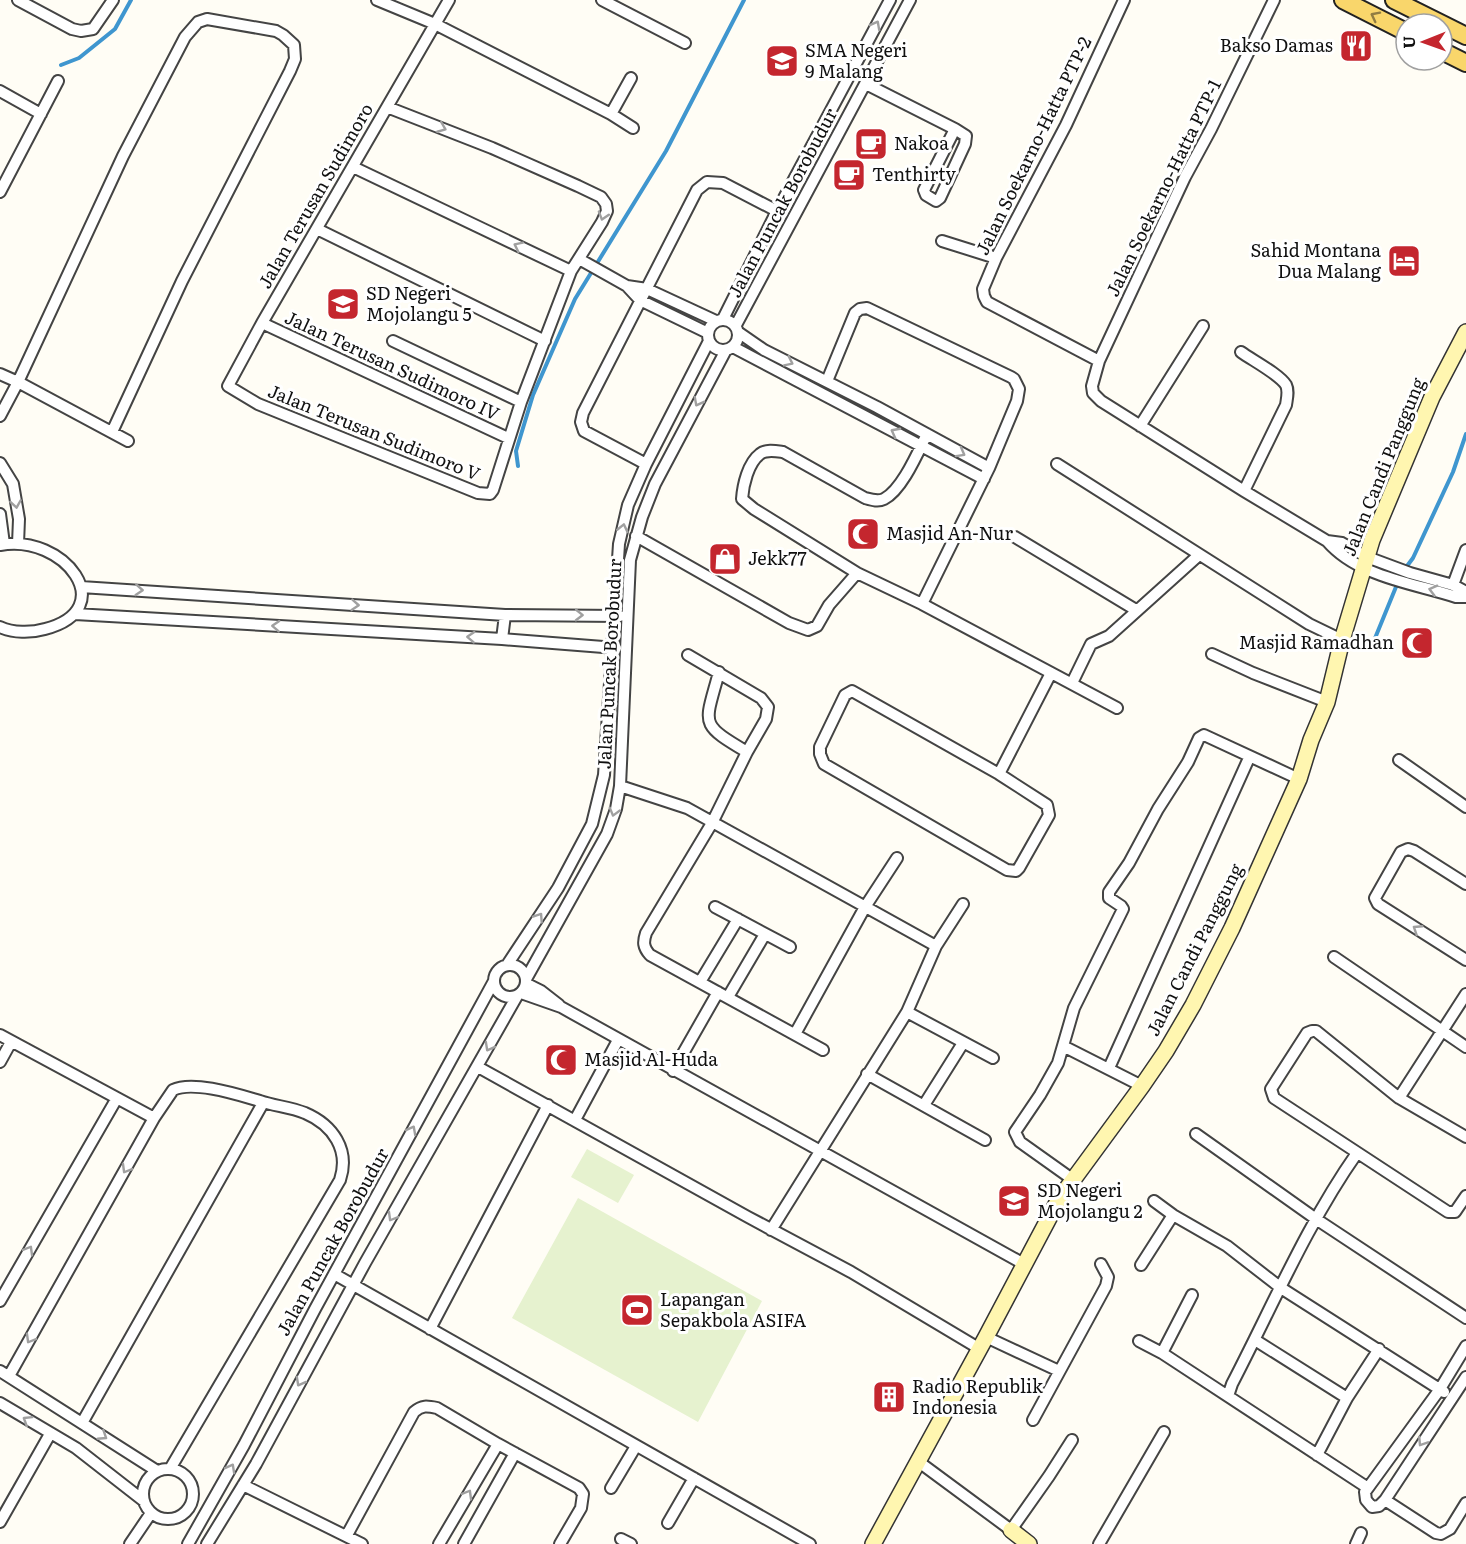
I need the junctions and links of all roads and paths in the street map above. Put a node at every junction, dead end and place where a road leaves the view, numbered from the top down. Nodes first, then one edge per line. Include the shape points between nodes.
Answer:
1 (18, 0) edge
2 (113, 0) edge
3 (377, 0) edge
4 (449, 0) edge
5 (603, 0) edge
6 (890, 0) edge
7 (910, 0) edge
8 (1124, 0) edge
9 (1274, 0) edge
10 (1343, 0) edge
11 (1394, 0) edge
12 (1418, 12) edge
13 (435, 24) junction
14 (1394, 26) edge
15 (685, 43) dead end
16 (631, 78) dead end
17 (58, 81) dead end
18 (866, 84) junction
19 (0, 91) edge
20 (387, 107) junction
21 (41, 114) junction
22 (611, 114) junction
23 (633, 128) dead end
24 (955, 129) junction
25 (812, 147) junction
26 (828, 157) junction
27 (353, 168) junction
28 (0, 192) edge
29 (777, 211) junction
30 (317, 229) junction
31 (942, 241) dead end
32 (996, 258) junction
33 (582, 261) junction
34 (571, 271) junction
35 (627, 286) junction
36 (647, 289) junction
37 (640, 300) junction
38 (719, 320) junction
39 (262, 323) junction
40 (1203, 326) dead end
41 (737, 329) junction
42 (1466, 332) edge
43 (708, 337) junction
44 (393, 341) dead end
45 (546, 341) junction
46 (729, 348) junction
47 (1241, 352) dead end
48 (1099, 361) junction
49 (0, 374) edge
50 (827, 381) junction
51 (18, 382) junction
52 (228, 386) joint
53 (521, 402) junction
54 (877, 407) junction
55 (0, 416) edge
56 (871, 419) junction
57 (1140, 426) junction
58 (112, 432) junction
59 (927, 434) junction
60 (508, 438) junction
61 (128, 441) dead end
62 (921, 446) junction
63 (646, 464) junction
64 (1058, 464) dead end
65 (989, 468) junction
66 (1, 469) edge
67 (984, 479) junction
68 (1244, 491) junction
69 (0, 514) edge
70 (636, 536) junction
71 (1015, 537) dead end
72 (2, 544) edge
73 (18, 544) junction
74 (1466, 550) edge
75 (1199, 555) junction
76 (1365, 563) junction
77 (857, 573) junction
78 (1399, 575) junction
79 (1453, 585) junction
80 (81, 586) junction
81 (1466, 592) edge
82 (1466, 597) edge
83 (922, 604) junction
84 (1136, 610) junction
85 (75, 614) junction
86 (505, 615) junction
87 (614, 616) junction
88 (628, 617) junction
89 (0, 627) edge
90 (502, 639) junction
91 (1342, 640) junction
92 (611, 648) junction
93 (626, 649) junction
94 (1212, 654) dead end
95 (688, 655) dead end
96 (719, 672) junction
97 (1052, 673) junction
98 (1072, 683) junction
99 (1327, 702) junction
100 (1117, 708) dead end
101 (747, 752) junction
102 (1249, 758) junction
103 (1400, 760) dead end
104 (999, 774) junction
105 (1299, 779) junction
106 (620, 786) junction
107 (1466, 807) edge
108 (712, 823) junction
109 (897, 858) dead end
110 (1466, 884) edge
111 (558, 888) junction
112 (574, 897) junction
113 (963, 904) dead end
114 (716, 907) dead end
115 (865, 907) junction
116 (738, 919) junction
117 (765, 934) junction
118 (936, 946) junction
119 (790, 947) dead end
120 (1334, 957) dead end
121 (1466, 960) edge
122 (507, 965) junction
123 (494, 981) junction
124 (700, 982) junction
125 (523, 988) junction
126 (1466, 994) edge
127 (723, 995) junction
128 (907, 1011) junction
129 (1443, 1031) junction
130 (795, 1034) junction
131 (0, 1035) edge
132 (618, 1040) junction
133 (11, 1042) junction
134 (963, 1043) junction
135 (1064, 1046) junction
136 (1466, 1047) edge
137 (823, 1050) dead end
138 (993, 1058) dead end
139 (0, 1062) edge
140 (478, 1067) junction
141 (1109, 1068) junction
142 (674, 1071) junction
143 (867, 1074) junction
144 (1142, 1086) junction
145 (117, 1098) junction
146 (1399, 1098) junction
147 (263, 1102) junction
148 (548, 1105) junction
149 (924, 1105) junction
150 (154, 1118) junction
151 (575, 1120) junction
152 (1196, 1134) dead end
153 (1466, 1137) edge
154 (985, 1140) dead end
155 (821, 1151) junction
156 (1357, 1153) junction
157 (1072, 1179) junction
158 (1466, 1196) edge
159 (1154, 1201) dead end
160 (1173, 1215) junction
161 (1316, 1219) junction
162 (771, 1230) junction
163 (347, 1251) junction
164 (365, 1263) junction
165 (1024, 1264) junction
166 (1101, 1264) dead end
167 (1141, 1265) dead end
168 (334, 1274) junction
169 (354, 1285) junction
170 (1281, 1288) junction
171 (1192, 1295) dead end
172 (0, 1301) edge
173 (1466, 1318) edge
174 (430, 1329) junction
175 (1255, 1340) junction
176 (1139, 1341) dead end
177 (983, 1343) junction
178 (1466, 1346) edge
179 (1379, 1349) junction
180 (1162, 1353) junction
181 (1059, 1371) junction
182 (4, 1373) edge
183 (1466, 1377) edge
184 (1440, 1389) junction
185 (1228, 1396) junction
186 (1452, 1396) junction
187 (268, 1397) junction
188 (1347, 1398) junction
189 (0, 1403) edge
190 (287, 1406) junction
191 (1420, 1417) junction
192 (1033, 1420) dead end
193 (82, 1423) junction
194 (1433, 1425) junction
195 (1164, 1432) dead end
196 (50, 1434) junction
197 (1072, 1440) dead end
198 (498, 1444) junction
199 (636, 1446) junction
200 (515, 1453) junction
201 (1317, 1455) junction
202 (918, 1462) junction
203 (170, 1469) junction
204 (157, 1471) junction
205 (694, 1478) junction
206 (243, 1485) junction
207 (611, 1488) dead end
208 (1368, 1488) junction
209 (1385, 1500) junction
210 (144, 1501) junction
211 (1466, 1503) edge
212 (188, 1509) junction
213 (151, 1513) junction
214 (203, 1519) junction
215 (0, 1522) edge
216 (668, 1523) dead end
217 (217, 1527) junction
218 (1011, 1530) junction
219 (1361, 1533) dead end
220 (347, 1535) junction
221 (131, 1543) edge
222 (188, 1544) edge
223 (207, 1544) edge
224 (362, 1544) edge
225 (439, 1544) edge
226 (465, 1544) edge
227 (560, 1544) edge
228 (810, 1544) edge
229 (873, 1544) edge
230 (1029, 1544) edge
231 (1099, 1544) edge
232 (1356, 1544) edge

1 - 2 street via 81,31 93,29
3 - 13 street
4 - 13 street, Jalan Terusan Sudimoro
5 - 15 street
25 -> 6 street, Jalan Puncak Borobudur
7 - 18 street, Jalan Puncak Borobudur
8 - 32 street, Jalan Soekarno-Hatta PTP-2 via 1066,125
9 - 48 street, Jalan Soekarno-Hatta PTP-1
14 -> 10 main road
11 - 12 main road
13 - 20 street, Jalan Terusan Sudimoro
13 - 22 street
16 - 22 street
17 - 21 street
18 - 24 street
18 - 26 street, Jalan Puncak Borobudur
19 - 21 street
20 - 27 street, Jalan Terusan Sudimoro
20 -> 33 street via 601,197 607,211
21 - 28 street
22 - 23 street
24 - 24 street via 967,140 936,201 924,191
25 - 26 street
25 - 29 street, Jalan Puncak Borobudur
26 - 41 street, Jalan Puncak Borobudur
27 - 30 street, Jalan Terusan Sudimoro
34 -> 27 street
29 - 36 street via 723,183 701,185
29 - 38 street, Jalan Puncak Borobudur
30 - 39 street, Jalan Terusan Sudimoro
30 - 45 street
31 - 32 street
32 - 48 street, Jalan Soekarno-Hatta PTP-2 via 983,289 987,302
33 - 34 street
33 - 35 street
34 - 45 street
35 - 36 street
35 - 37 street
36 - 37 street
36 - 38 street
37 - 43 street
37 - 63 street via 581,422 591,436
38 - 41 street via 732,322
38 - 43 street via 709,328
39 - 52 street, Jalan Terusan Sudimoro
39 - 60 street, Jalan Terusan Sudimoro IV
40 - 57 street
41 - 46 street via 736,343
41 -> 50 street via 764,350
42 - 76 main road, Jalan Candi Panggung via 1432,397
43 - 46 street via 716,348
43 - 63 street, Jalan Puncak Borobudur
44 - 53 street
45 - 53 street
46 - 56 street
46 -> 70 street, Jalan Puncak Borobudur via 655,484
47 - 68 street via 1279,378 1287,392 1286,405
48 - 57 street, Jalan Soekarno-Hatta PTP-1 via 1093,393
49 - 51 street
50 - 54 street
50 - 65 street via 855,313 864,308 1011,377 1019,388 1017,401
51 - 55 street
51 - 58 street
51 - 58 street via 123,156 191,28 207,19 283,35 294,45 295,59 290,71 182,281
52 - 60 street, Jalan Terusan Sudimoro V via 258,404 484,495 493,490
53 - 60 street
54 - 56 street
54 - 59 street
62 -> 56 street
57 - 68 street
58 - 61 street
59 - 62 street
59 -> 65 street
62 - 67 street
62 - 77 street via 900,484 875,501 783,452 761,453 754,462 742,499
87 -> 63 street, Jalan Puncak Borobudur via 619,544 628,505
64 - 75 street
65 - 67 street
66 -> 73 street via 13,483 19,519
67 - 83 street
68 - 76 street via 1327,541 1337,553
69 - 72 street
70 - 77 street via 808,630 817,626 829,605
70 - 88 street, Jalan Puncak Borobudur via 630,560
71 - 84 street
72 - 73 street
73 - 80 street via 54,554 73,570
74 - 79 street
75 - 84 street
75 - 91 street via 1308,624
76 - 78 street
76 - 91 main road, Jalan Candi Panggung
77 - 83 street
78 - 79 street
82 -> 78 street via 1456,597
79 - 81 street
80 - 85 street
80 -> 86 street
83 - 97 street
84 - 98 street via 1109,636 1091,644
85 - 89 street via 68,621 38,631
90 -> 85 street
86 -> 87 street
86 - 90 street
87 - 88 street
87 - 92 street, Jalan Puncak Borobudur
88 - 93 street, Jalan Puncak Borobudur
90 - 92 street
91 - 99 main road, Jalan Candi Panggung
92 - 93 street
92 - 111 street, Jalan Puncak Borobudur via 604,775 592,824
93 - 106 street, Jalan Puncak Borobudur
94 - 99 street
95 - 96 street
96 - 101 street via 708,714 710,727
96 - 101 street via 767,703 766,719
97 - 98 street
97 - 104 street
98 - 100 street
99 - 105 main road, Jalan Candi Panggung
101 - 108 street
102 - 105 street
102 - 135 street via 1204,735 1198,738 1188,762 1109,892 1108,898 1123,909 1074,1008
102 - 141 street
103 - 107 street
104 - 104 street via 852,691 845,695 820,747 824,764 1007,870 1016,871 1049,810 1042,801
105 - 144 main road, Jalan Candi Panggung via 1198,995
106 - 108 street via 687,808
106 -> 112 street, Jalan Puncak Borobudur via 607,834
108 - 115 street
108 - 124 street via 644,942 650,955
109 - 115 street
121 -> 110 street via 1375,899 1405,850 1414,851
111 - 112 street
122 -> 111 street, Jalan Puncak Borobudur
112 - 125 street, Jalan Puncak Borobudur
113 - 118 street
114 - 116 street
115 - 118 street
115 - 130 street
116 - 117 street
116 - 124 street
117 - 119 street
117 - 127 street
118 - 128 street
120 - 129 street
122 - 123 street via 498,971
122 - 125 street via 522,969
123 - 125 street via 502,995 512,998
163 -> 123 street, Jalan Puncak Borobudur
124 - 127 street
125 - 132 street
125 -> 140 street, Jalan Puncak Borobudur
126 - 129 street
127 - 130 street
127 - 142 street
128 - 134 street
128 - 143 street
129 - 136 street
129 - 146 street
130 - 137 street
131 - 133 street
132 - 142 street
132 - 151 street
133 - 139 street
133 - 145 street
134 - 138 street
134 - 149 street
135 - 141 street
135 - 157 street via 1040,1095 1015,1132 1020,1142
140 - 148 street
140 -> 164 street, Jalan Puncak Borobudur
141 - 144 street
142 - 155 street
143 - 149 street
143 - 155 street
144 - 157 main road, Jalan Candi Panggung
145 - 150 street
172 -> 145 street
146 - 153 street
146 - 156 street via 1319,1033 1307,1033 1270,1093
147 - 150 street via 227,1091 177,1088
147 - 193 street
147 - 203 street via 305,1113 325,1126 340,1146 344,1167 340,1180
148 - 151 street
148 - 174 street
149 - 154 street
150 -> 182 street
151 - 162 street
152 - 161 street
155 - 162 street
155 - 165 street
156 - 158 street via 1449,1212 1455,1212
156 - 161 street
157 - 165 main road, Jalan Candi Panggung
159 - 160 street
160 - 167 street
160 - 170 street via 1227,1246
161 - 170 street
161 - 173 street
162 - 177 street
163 - 164 street
163 - 168 street, Jalan Puncak Borobudur
164 - 169 street, Jalan Puncak Borobudur
165 - 177 main road, Jalan Candi Panggung
166 - 181 street via 1108,1277 1106,1286
168 - 169 street
168 - 187 street, Jalan Puncak Borobudur
169 - 174 street
169 -> 190 street, Jalan Puncak Borobudur
170 - 175 street
170 - 179 street
171 - 180 street
174 - 199 street
175 - 185 street
175 - 188 street
176 - 180 street
177 - 181 street
177 - 202 main road, Jalan Candi Panggung
178 - 184 street
179 - 184 street
179 - 188 street
180 - 185 street
181 - 192 street
182 - 193 street
183 - 186 street
184 - 186 street
184 - 191 street
185 - 201 street
186 - 194 street
187 - 190 street
214 -> 187 street, Jalan Puncak Borobudur
188 - 201 street
196 -> 189 street
190 - 206 street, Jalan Puncak Borobudur
191 - 194 street
191 - 208 street
193 -> 204 street
194 -> 209 street
195 - 231 street
196 - 210 street via 76,1448
196 - 215 street
197 - 218 street
198 - 200 street
198 - 220 street via 437,1408 420,1407 408,1421
225 -> 198 street
199 - 205 street
199 - 207 street
200 - 226 street
200 - 227 street via 579,1488 583,1494 581,1508
201 - 208 street
202 - 218 street
202 - 229 main road, Jalan Candi Panggung
203 - 204 street
203 - 212 street via 180,1472 193,1489
204 - 210 street via 143,1490
205 - 216 street
205 - 228 street
206 - 217 street, Jalan Puncak Borobudur
206 - 220 street
208 - 209 street via 1365,1496 1372,1507
209 - 211 street via 1441,1534 1450,1529
210 - 213 street
212 - 213 street via 170,1519
212 - 214 street
213 - 221 street
214 - 217 street
214 - 222 street, Jalan Puncak Borobudur
217 - 223 street, Jalan Puncak Borobudur
218 - 230 main road
219 - 232 street
220 - 224 street

